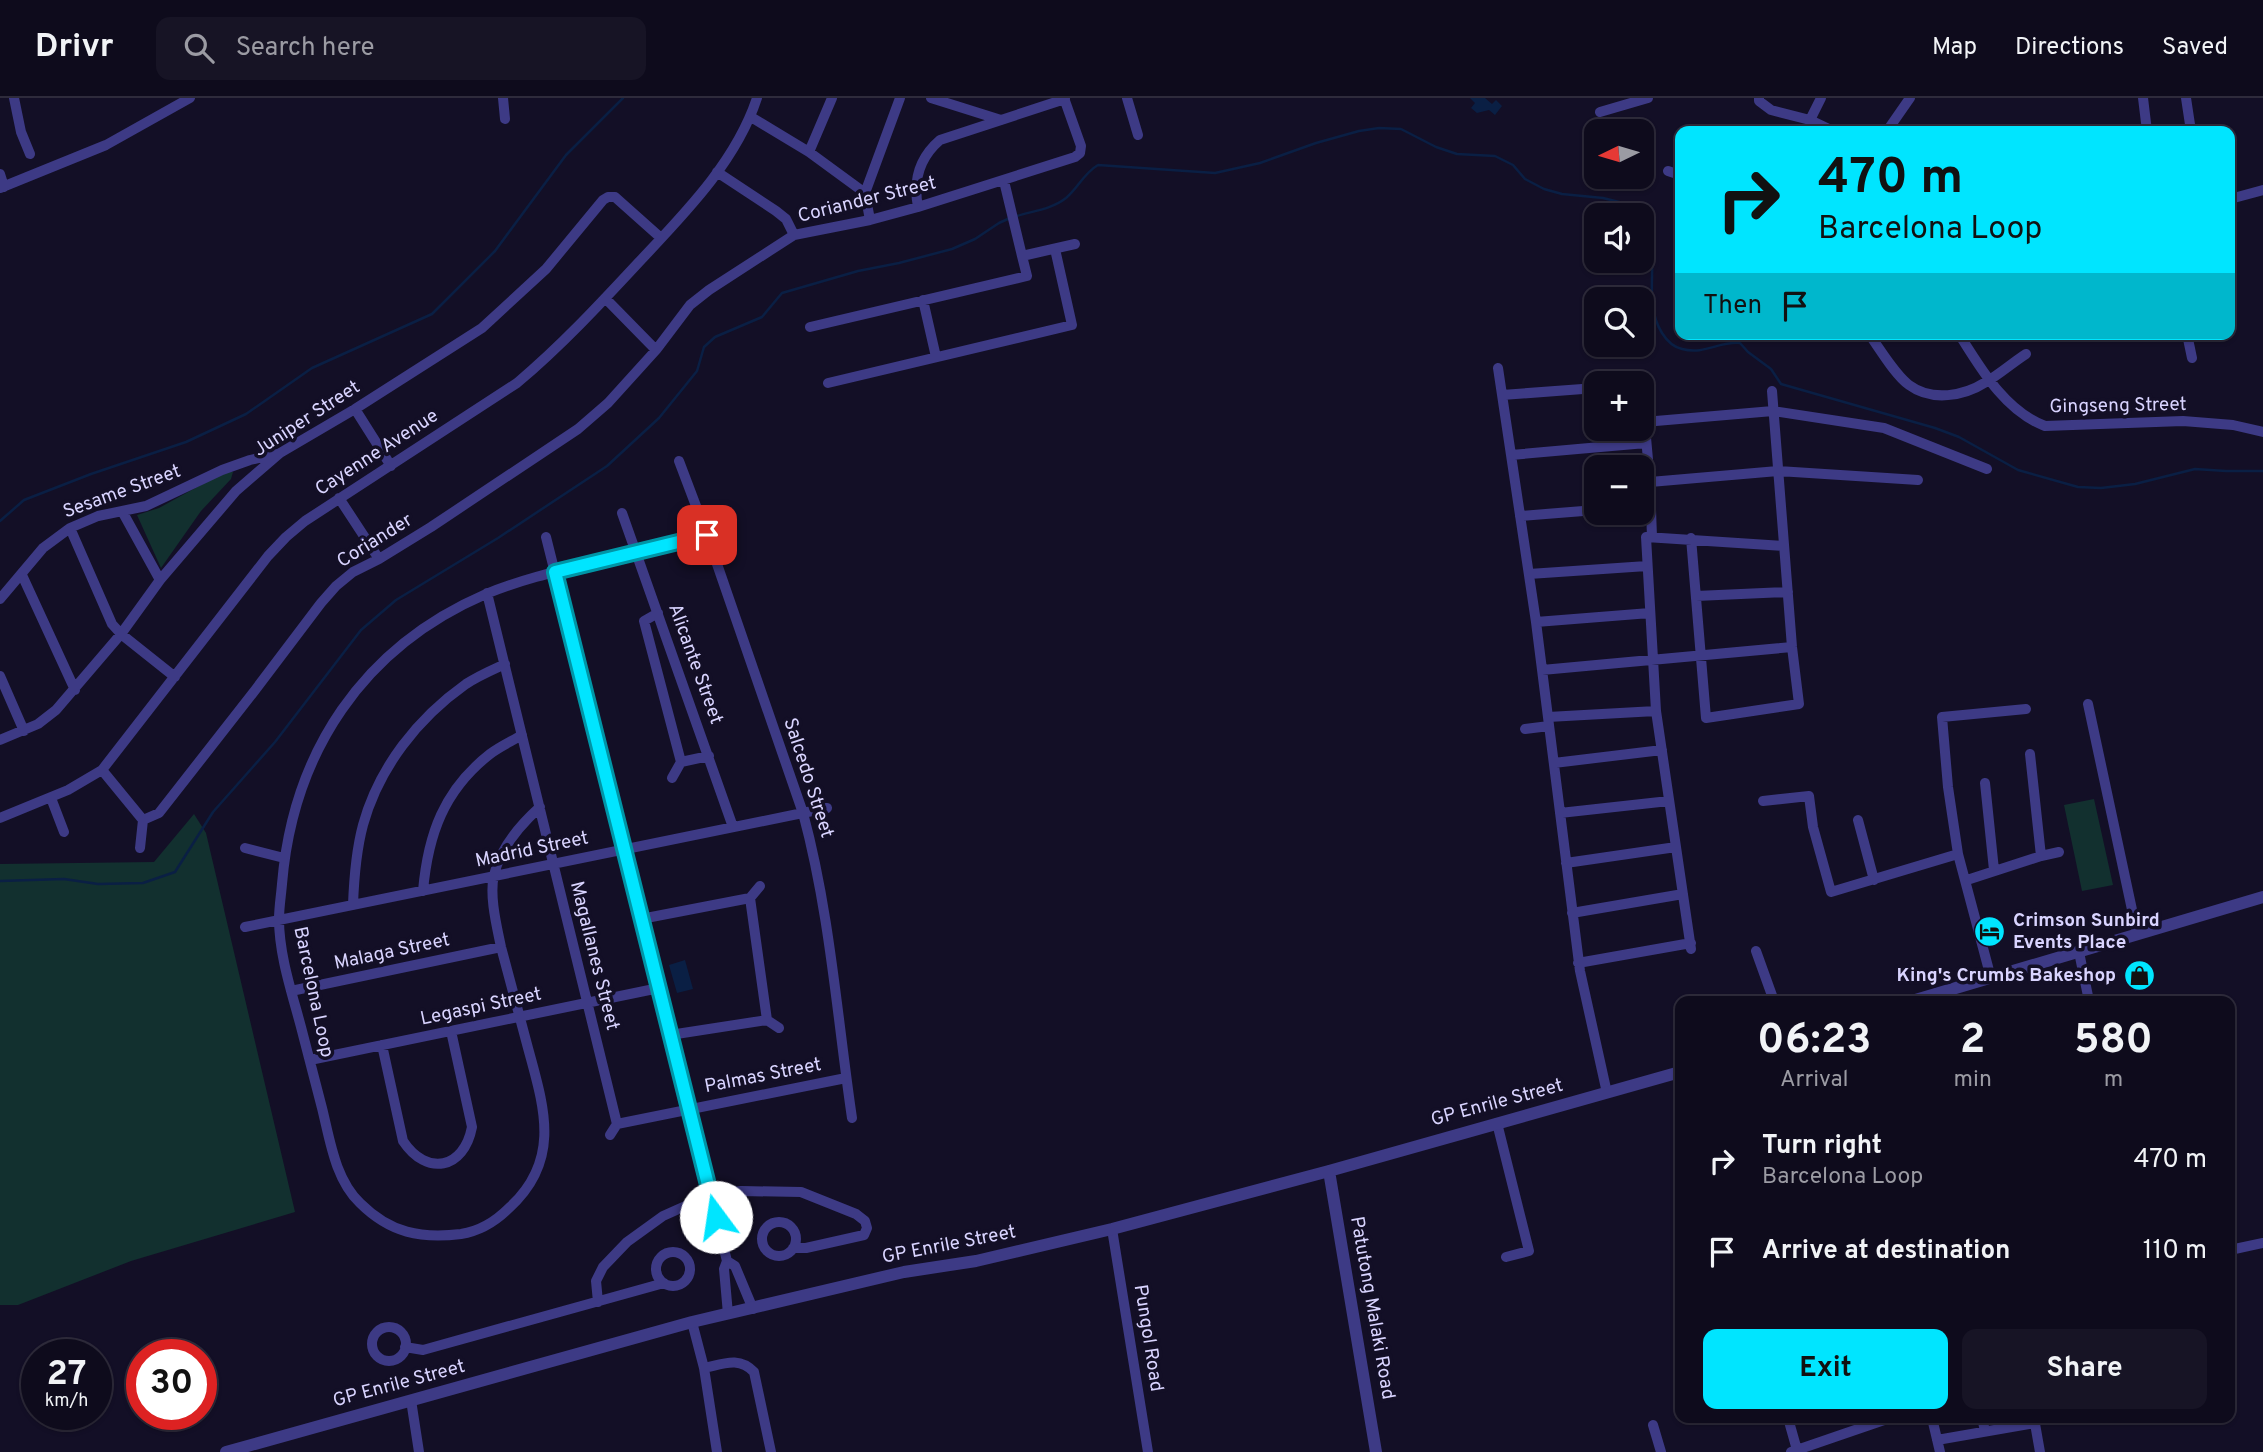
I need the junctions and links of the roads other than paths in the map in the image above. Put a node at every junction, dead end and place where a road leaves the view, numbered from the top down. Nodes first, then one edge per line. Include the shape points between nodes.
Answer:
1 (14, 98) edge
2 (190, 98) edge
3 (503, 98) edge
4 (757, 98) edge
5 (832, 98) edge
6 (900, 98) edge
7 (930, 98) edge
8 (1127, 98) edge
9 (1648, 98) edge
10 (1759, 98) edge
11 (1821, 98) edge
12 (1910, 98) edge
13 (2143, 98) edge
14 (2186, 98) edge
15 (1064, 99) edge
16 (1600, 112) dead end
17 (751, 117) junction
18 (505, 119) dead end
19 (1810, 120) junction
20 (1002, 121) junction
21 (1823, 126) edge
22 (1890, 126) edge
23 (2146, 126) edge
24 (2190, 126) edge
25 (1138, 135) dead end
26 (810, 152) junction
27 (30, 154) dead end
28 (1668, 171) dead end
29 (717, 172) junction
30 (1675, 173) edge
31 (0, 174) edge
32 (1004, 181) junction
33 (2, 188) edge
34 (2263, 190) edge
35 (865, 193) junction
36 (2235, 198) edge
37 (918, 207) junction
38 (870, 220) junction
39 (794, 235) junction
40 (661, 238) junction
41 (1075, 244) dead end
42 (1055, 249) junction
43 (1023, 256) junction
44 (606, 299) junction
45 (923, 300) junction
46 (810, 327) dead end
47 (1874, 340) edge
48 (1963, 340) edge
49 (2188, 340) edge
50 (656, 350) junction
51 (2026, 354) dead end
52 (936, 358) junction
53 (2192, 358) dead end
54 (1498, 368) dead end
55 (1989, 381) junction
56 (828, 383) dead end
57 (1584, 389) edge
58 (1772, 391) dead end
59 (1502, 395) junction
60 (355, 409) junction
61 (1773, 411) junction
62 (1654, 421) edge
63 (2263, 432) edge
64 (1646, 443) joint
65 (280, 453) junction
66 (1511, 455) junction
67 (1647, 455) edge
68 (678, 461) dead end
69 (391, 466) junction
70 (1987, 469) dead end
71 (1778, 471) junction
72 (1917, 480) dead end
73 (1654, 482) edge
74 (339, 498) junction
75 (122, 511) junction
76 (1584, 511) edge
77 (621, 513) dead end
78 (1520, 516) junction
79 (1650, 525) edge
80 (69, 528) junction
81 (707, 535) junction
82 (547, 537) dead end
83 (1652, 537) junction
84 (1691, 538) junction
85 (1784, 546) junction
86 (636, 553) junction
87 (379, 559) junction
88 (1647, 566) junction
89 (555, 572) junction
90 (1529, 574) junction
91 (22, 575) junction
92 (160, 580) junction
93 (1788, 592) junction
94 (487, 593) junction
95 (1696, 596) junction
96 (0, 599) edge
97 (658, 613) junction
98 (1650, 613) junction
99 (1536, 622) junction
100 (121, 634) junction
101 (1792, 647) junction
102 (1701, 657) junction
103 (1653, 661) junction
104 (505, 664) junction
105 (1542, 670) junction
106 (0, 676) edge
107 (175, 677) junction
108 (75, 690) junction
109 (2088, 704) dead end
110 (2026, 709) dead end
111 (1656, 710) junction
112 (1549, 722) junction
113 (1525, 729) dead end
114 (24, 731) junction
115 (522, 735) junction
116 (0, 740) edge
117 (1662, 750) junction
118 (2030, 754) dead end
119 (709, 756) junction
120 (681, 762) junction
121 (1554, 764) junction
122 (102, 770) junction
123 (672, 778) dead end
124 (1985, 783) dead end
125 (51, 798) junction
126 (1669, 801) junction
127 (1763, 801) dead end
128 (540, 807) junction
129 (827, 808) dead end
130 (803, 813) junction
131 (1560, 813) junction
132 (0, 818) edge
133 (143, 820) junction
134 (1858, 820) dead end
135 (733, 827) junction
136 (64, 832) dead end
137 (1676, 847) junction
138 (140, 848) dead end
139 (245, 848) dead end
140 (624, 849) junction
141 (2059, 852) dead end
142 (1958, 854) junction
143 (2041, 856) junction
144 (284, 858) junction
145 (1566, 863) junction
146 (553, 864) junction
147 (1994, 870) junction
148 (493, 876) junction
149 (1874, 880) junction
150 (1967, 880) junction
151 (760, 886) dead end
152 (423, 891) junction
153 (1683, 894) junction
154 (2263, 897) edge
155 (750, 898) junction
156 (353, 905) junction
157 (1572, 913) junction
158 (642, 919) junction
159 (279, 920) junction
160 (245, 927) dead end
161 (2137, 933) junction
162 (501, 947) junction
163 (1756, 951) dead end
164 (2079, 952) junction
165 (1578, 962) junction
166 (1991, 978) junction
167 (659, 988) junction
168 (291, 991) junction
169 (1772, 996) edge
170 (1929, 996) edge
171 (2088, 996) edge
172 (588, 1002) junction
173 (520, 1017) junction
174 (767, 1020) junction
175 (779, 1028) dead end
176 (451, 1031) junction
177 (670, 1035) junction
178 (382, 1045) junction
179 (310, 1060) junction
180 (1675, 1073) edge
181 (846, 1078) junction
182 (1607, 1093) junction
183 (689, 1108) junction
184 (852, 1118) dead end
185 (1497, 1123) junction
186 (617, 1124) junction
187 (610, 1135) dead end
188 (1329, 1171) junction
189 (710, 1195) junction
190 (1112, 1229) junction
191 (2263, 1243) edge
192 (793, 1248) dead end
193 (2235, 1249) edge
194 (1506, 1257) dead end
195 (727, 1261) junction
196 (664, 1283) dead end
197 (598, 1301) junction
198 (753, 1309) junction
199 (728, 1314) junction
200 (692, 1322) junction
201 (405, 1347) dead end
202 (704, 1368) junction
203 (411, 1400) junction
204 (1789, 1423) edge
205 (1875, 1423) edge
206 (1933, 1423) edge
207 (1983, 1423) edge
208 (2021, 1423) edge
209 (2035, 1423) edge
210 (1653, 1425) dead end
211 (1985, 1431) junction
212 (1937, 1440) junction
213 (1794, 1451) edge
214 (226, 1452) edge
215 (419, 1452) edge
216 (717, 1452) edge
217 (771, 1452) edge
218 (1148, 1452) edge
219 (1376, 1452) edge
220 (1661, 1452) edge
221 (1940, 1452) edge
222 (2040, 1452) edge

1 - 27 street
2 - 33 street via 106,145
3 - 18 street
4 - 17 street, Cayenne Avenue
5 - 26 street
6 - 35 street
7 - 20 street
8 - 25 street
9 - 16 street
10 - 19 street via 1771,110
11 - 19 street
12 - 22 street
13 - 23 street
14 - 24 street
15 - 20 street
15 - 32 street, Coriander Street via 1080,153
17 - 26 street
17 - 29 street, Cayenne Avenue
19 - 21 street
20 - 37 street via 934,145 917,174
26 - 35 street
28 - 30 street
29 - 39 street via 786,219
29 - 40 street, Cayenne Avenue
31 - 33 street
32 - 37 street, Coriander Street
32 - 43 street
34 - 36 street
35 - 38 street
37 - 38 street, Coriander Street
38 - 39 street, Coriander Street
39 - 50 street, Coriander Street via 709,289 690,305
40 - 44 street, Cayenne Avenue
40 - 60 street, Juniper Street via 615,197 608,197 546,269 482,328
41 - 42 street
42 - 43 street
42 - 52 street via 1072,325
43 - 45 street via 1027,276
44 - 50 street
44 - 69 street, Cayenne Avenue via 517,383
45 - 46 street
45 - 52 street
47 - 55 street via 1907,384 1921,392 1951,395
48 - 55 street, Gingseng Street
49 - 53 street
50 - 87 street, Coriander via 578,429
51 - 55 street
52 - 56 street
54 - 59 street
55 - 63 street, Gingseng Street via 2020,412 2045,426 2183,421
57 - 59 street
58 - 61 street
59 - 66 street
60 - 65 street, Juniper Street
60 - 69 street
61 - 62 street
61 - 70 street via 1884,428
61 - 71 street
64 - 66 street
64 - 67 street
65 - 75 street, Sesame Street via 222,470 146,506
65 - 92 street, Juniper Street via 236,491
66 - 78 street
68 - 81 street, Salcedo Street
69 - 74 street, Cayenne Avenue
71 - 72 street
71 - 73 street
71 - 85 street
74 - 87 street
74 - 107 street, Cayenne Avenue via 268,556
75 - 80 street, Sesame Street
75 - 92 street
76 - 78 street
77 - 86 street, Alicante Street
78 - 90 street
79 - 83 street
80 - 91 street, Sesame Street via 43,548
80 - 100 street via 112,624
81 - 86 street, Barcelona Loop
81 - 130 street, Salcedo Street
82 - 89 street
83 - 84 street
83 - 88 street via 1646,537
84 - 85 street
84 - 95 street
85 - 93 street
86 - 89 street, Barcelona Loop
86 - 97 street, Alicante Street
87 - 133 street, Coriander via 353,572 321,603 159,813
88 - 90 street
88 - 98 street
89 - 94 street, Barcelona Loop
89 - 140 street
90 - 99 street
91 - 96 street, Sesame Street
91 - 108 street
92 - 100 street, Juniper Street
93 - 95 street
93 - 101 street
94 - 104 street, Magallanes Street
94 - 144 street, Barcelona Loop via 438,618 394,651 351,695 322,740 299,793
95 - 102 street
97 - 119 street, Alicante Street
97 - 120 street via 645,621
98 - 99 street
98 - 103 street
99 - 105 street
100 - 107 street
100 - 108 street, Juniper Street
101 - 102 street
101 - 102 street via 1799,704 1706,718
102 - 103 street
103 - 105 street
103 - 111 street
104 - 115 street, Magallanes Street
104 - 156 street via 469,682 403,743 379,782 363,824
105 - 112 street
106 - 114 street
107 - 122 street, Cayenne Avenue
108 - 114 street, Juniper Street via 49,716
109 - 161 street
110 - 142 street via 1942,717
111 - 112 street
111 - 117 street
112 - 113 street
112 - 121 street
114 - 116 street, Juniper Street
115 - 128 street, Magallanes Street
115 - 152 street via 491,753 461,782 439,817 426,857
117 - 121 street
117 - 126 street
118 - 143 street
119 - 120 street
119 - 135 street, Alicante Street
120 - 123 street
121 - 131 street
122 - 125 street, Cayenne Avenue
122 - 133 street
124 - 147 street
125 - 132 street, Cayenne Avenue
125 - 136 street
126 - 131 street
126 - 137 street
127 - 149 street via 1809,796 1831,892
128 - 146 street, Magallanes Street
128 - 148 street via 505,847
129 - 130 street, Madrid Street
130 - 135 street, Madrid Street
130 - 181 street, Salcedo Street via 825,913
131 - 145 street
133 - 138 street
134 - 149 street
135 - 140 street, Madrid Street
137 - 145 street
137 - 153 street
139 - 144 street
140 - 146 street, Madrid Street
140 - 158 street
141 - 143 street
142 - 149 street
142 - 150 street
143 - 147 street
144 - 159 street, Barcelona Loop
145 - 157 street
146 - 148 street, Madrid Street
146 - 172 street, Magallanes Street
147 - 150 street
148 - 152 street, Madrid Street
148 - 162 street, Barcelona Loop
150 - 166 street
151 - 155 street
152 - 156 street, Madrid Street
153 - 157 street
153 - 165 street via 1691,946
154 - 161 street
155 - 158 street
155 - 174 street
156 - 159 street, Madrid Street
157 - 165 street
158 - 167 street
159 - 160 street, Madrid Street
159 - 168 street, Barcelona Loop
161 - 164 street
162 - 168 street, Malaga Street
162 - 173 street, Barcelona Loop
163 - 169 street
164 - 166 street
164 - 171 street
165 - 182 street
166 - 170 street
167 - 172 street, Legaspi Street
167 - 177 street
168 - 179 street, Barcelona Loop
172 - 173 street, Legaspi Street
172 - 186 street, Magallanes Street
173 - 176 street, Legaspi Street
173 - 179 street, Barcelona Loop via 544,1108 545,1140 538,1170 522,1197 496,1220 470,1232 436,1237 410,1234 383,1222 358,1201 340,1173
174 - 175 street
174 - 177 street
176 - 178 street, Legaspi Street
176 - 178 street via 472,1127 469,1143 447,1163 423,1161 403,1141
177 - 183 street
178 - 179 street, Legaspi Street
180 - 182 street, GP Enrile Street
181 - 183 street, Palmas Street
181 - 184 street, Salcedo Street
182 - 185 street, GP Enrile Street
183 - 186 street, Palmas Street
183 - 189 street
185 - 188 street, GP Enrile Street
185 - 194 street via 1529,1251
186 - 187 street
188 - 190 street, GP Enrile Street
188 - 219 street, Patutong Malaki Road
189 - 192 street via 801,1192 865,1220 864,1235
189 - 195 street
189 - 197 street via 663,1216 626,1242 596,1281
190 - 198 street, GP Enrile Street
190 - 218 street, Pungol Road
191 - 193 street
195 - 198 street via 734,1266
195 - 199 street
196 - 197 street
197 - 201 street via 423,1350
198 - 199 street, GP Enrile Street
199 - 200 street, GP Enrile Street
200 - 202 street
200 - 203 street, GP Enrile Street
202 - 216 street
202 - 217 street via 734,1362 747,1364 754,1372
203 - 214 street, GP Enrile Street
203 - 215 street
204 - 213 street
205 - 213 street
206 - 212 street
207 - 211 street
208 - 211 street
209 - 222 street
210 - 220 street
211 - 212 street
212 - 221 street

